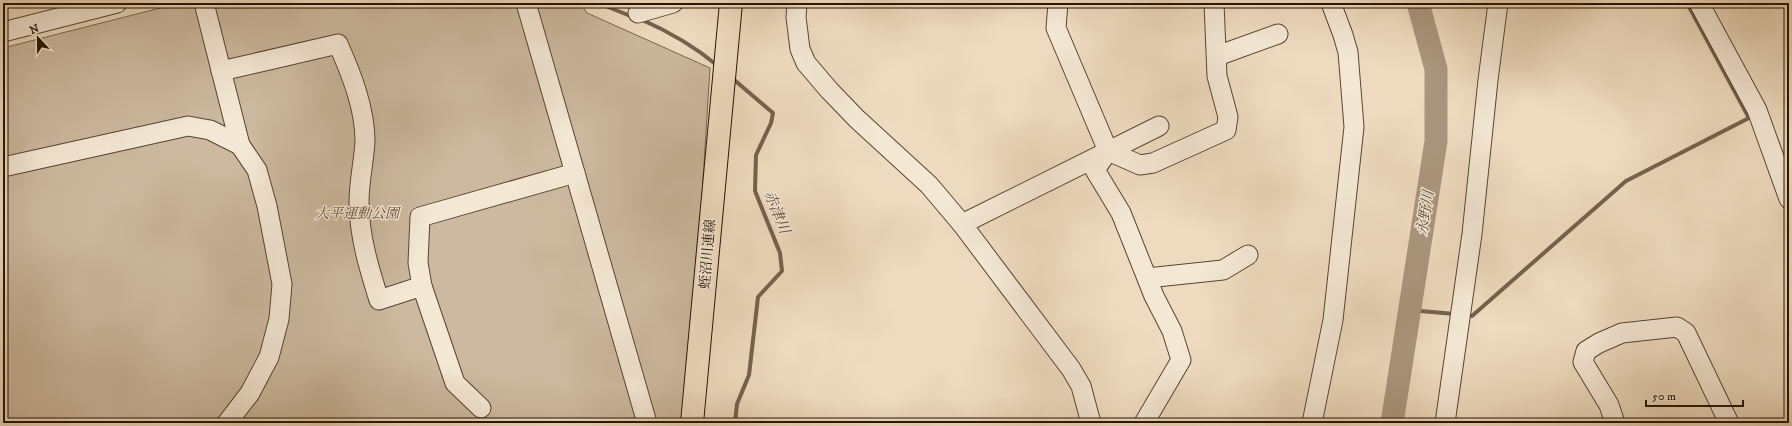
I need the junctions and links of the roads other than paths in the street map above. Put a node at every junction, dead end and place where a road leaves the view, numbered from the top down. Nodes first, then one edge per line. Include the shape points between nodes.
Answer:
1 (117, 3) edge
2 (204, 3) edge
3 (526, 3) edge
4 (674, 3) edge
5 (731, 3) edge
6 (797, 3) edge
7 (1058, 3) edge
8 (1214, 3) edge
9 (1331, 3) edge
10 (1498, 3) edge
11 (1699, 3) edge
12 (638, 13) dead end
13 (3, 32) edge
14 (1278, 34) dead end
15 (1217, 56) junction
16 (221, 71) junction
17 (1159, 126) dead end
18 (240, 145) junction
19 (1108, 151) junction
20 (3, 167) edge
21 (576, 173) junction
22 (1789, 199) edge
23 (962, 224) junction
24 (1248, 256) dead end
25 (1146, 278) junction
26 (422, 286) junction
27 (481, 408) dead end
28 (227, 423) edge
29 (648, 423) edge
30 (692, 423) edge
31 (1091, 423) edge
32 (1144, 423) edge
33 (1312, 423) edge
34 (1445, 423) edge
35 (1615, 423) edge
36 (1729, 423) edge

1 - 13 street
2 - 16 street
3 - 21 street
4 - 12 street
5 - 30 main road, 蛭沼川連線
6 - 23 street via 800,49 806,63 857,119 929,185
7 - 19 street via 1056,28
8 - 15 street
9 - 33 street via 1348,52 1354,127 1333,320
10 - 34 street via 1472,234
11 - 22 street via 1757,110
14 - 15 street
15 - 19 street via 1217,76 1228,117 1226,130 1153,163 1140,165
16 - 18 street
16 - 26 street via 338,44 347,63 361,113 364,141 359,202 362,236 379,300
17 - 19 street
18 - 20 street via 210,130 188,126
18 - 28 street via 257,170 282,284 279,319 269,357 250,393
19 - 23 street
19 - 25 street via 1095,170 1120,213
21 - 26 street via 420,217 418,263
21 - 29 street
23 - 31 street via 1071,368 1081,386
24 - 25 street via 1223,270
25 - 32 street via 1172,331 1181,360
26 - 27 street via 455,383
35 - 36 street via 1610,405 1583,362 1586,351 1622,333 1677,327 1686,333

